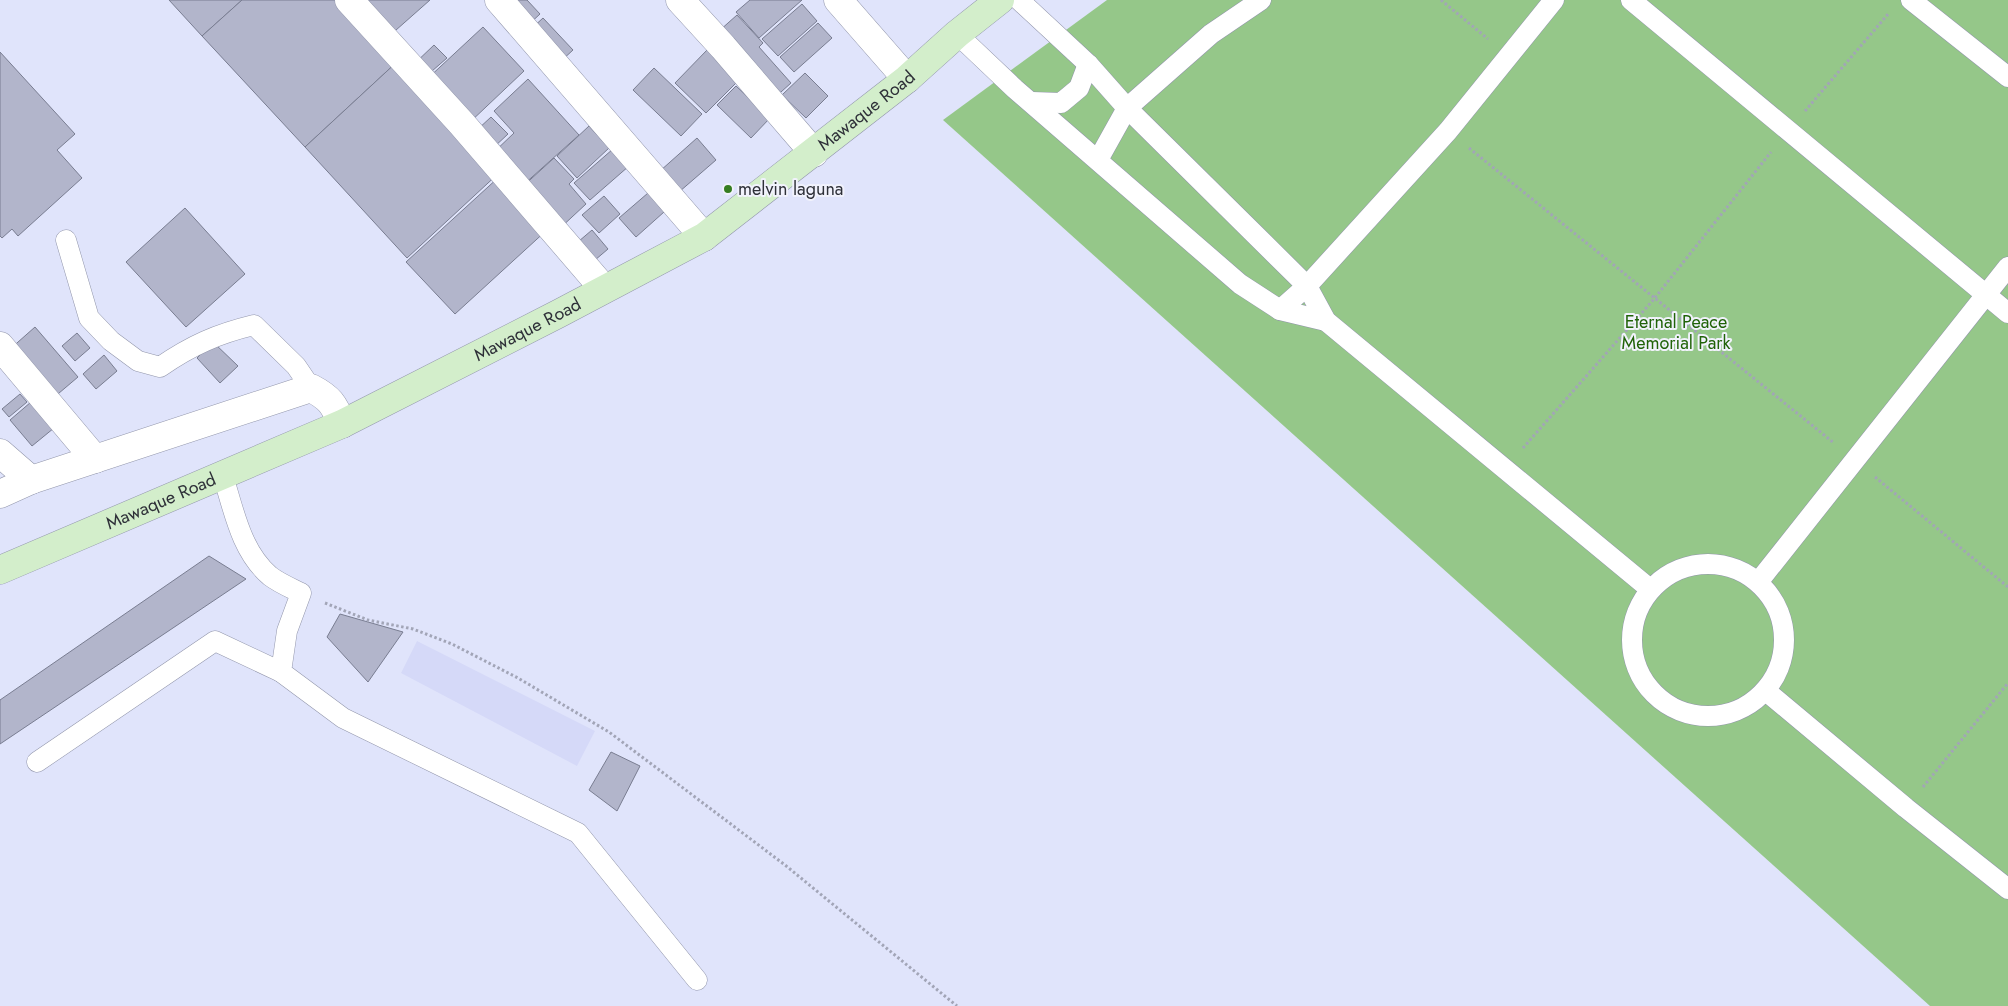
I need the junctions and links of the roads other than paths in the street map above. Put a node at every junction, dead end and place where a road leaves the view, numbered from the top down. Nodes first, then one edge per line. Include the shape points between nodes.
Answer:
1 (349, 0) edge
2 (499, 0) edge
3 (680, 0) edge
4 (838, 0) edge
5 (1000, 0) edge
6 (1019, 0) edge
7 (1262, 0) edge
8 (1554, 0) edge
9 (1631, 0) edge
10 (1903, 4) edge
11 (957, 34) junction
12 (1088, 64) junction
13 (2008, 77) edge
14 (907, 79) junction
15 (1032, 102) junction
16 (1127, 108) junction
17 (814, 153) junction
18 (1098, 160) junction
19 (704, 237) junction
20 (66, 240) dead end
21 (2008, 267) edge
22 (1307, 286) junction
23 (604, 289) junction
24 (1985, 294) junction
25 (1280, 310) junction
26 (2008, 313) edge
27 (1326, 321) junction
28 (0, 346) edge
29 (311, 388) junction
30 (342, 424) junction
31 (0, 453) edge
32 (95, 459) junction
33 (223, 476) junction
34 (31, 480) junction
35 (0, 494) edge
36 (0, 570) edge
37 (1759, 581) junction
38 (1650, 589) junction
39 (281, 672) junction
40 (1766, 691) junction
41 (37, 762) dead end
42 (2008, 889) edge
43 (697, 980) dead end

1 - 23 street via 462,124
2 - 19 street
3 - 17 street
4 - 14 street
5 - 11 main road, Mawaque Road
6 - 12 lane
7 - 16 lane via 1211,34
8 - 22 lane via 1448,130
9 - 24 lane
10 - 13 lane
11 - 14 main road, Mawaque Road
11 - 15 lane
12 - 15 lane via 1080,88 1061,103
12 - 16 lane
14 - 17 main road, Mawaque Road
15 - 18 lane
16 - 18 lane
16 - 22 lane
17 - 19 main road, Mawaque Road
18 - 25 lane via 1240,284
19 - 23 main road, Mawaque Road
20 - 29 lane via 89,318 111,341 138,361 160,367 222,333 254,325 296,366
21 - 24 lane
22 - 25 lane
22 - 27 lane
23 - 30 main road, Mawaque Road
24 - 26 lane
24 - 37 lane
25 - 27 lane
27 - 38 lane
28 - 32 street
29 - 30 street via 335,405
29 - 32 street
30 - 33 main road, Mawaque Road
31 - 34 street
32 - 34 street
33 - 36 main road, Mawaque Road
33 - 39 lane via 242,537 254,559 271,577 300,593 287,632
34 - 35 street
37 - 38 lane via 1723,564 1683,566
37 - 40 lane via 1782,614 1784,654
38 - 40 lane via 1632,624 1634,664 1656,698 1693,716 1725,714 1733,713
39 - 41 lane via 214,641
39 - 43 lane via 343,718 578,833
40 - 42 lane

